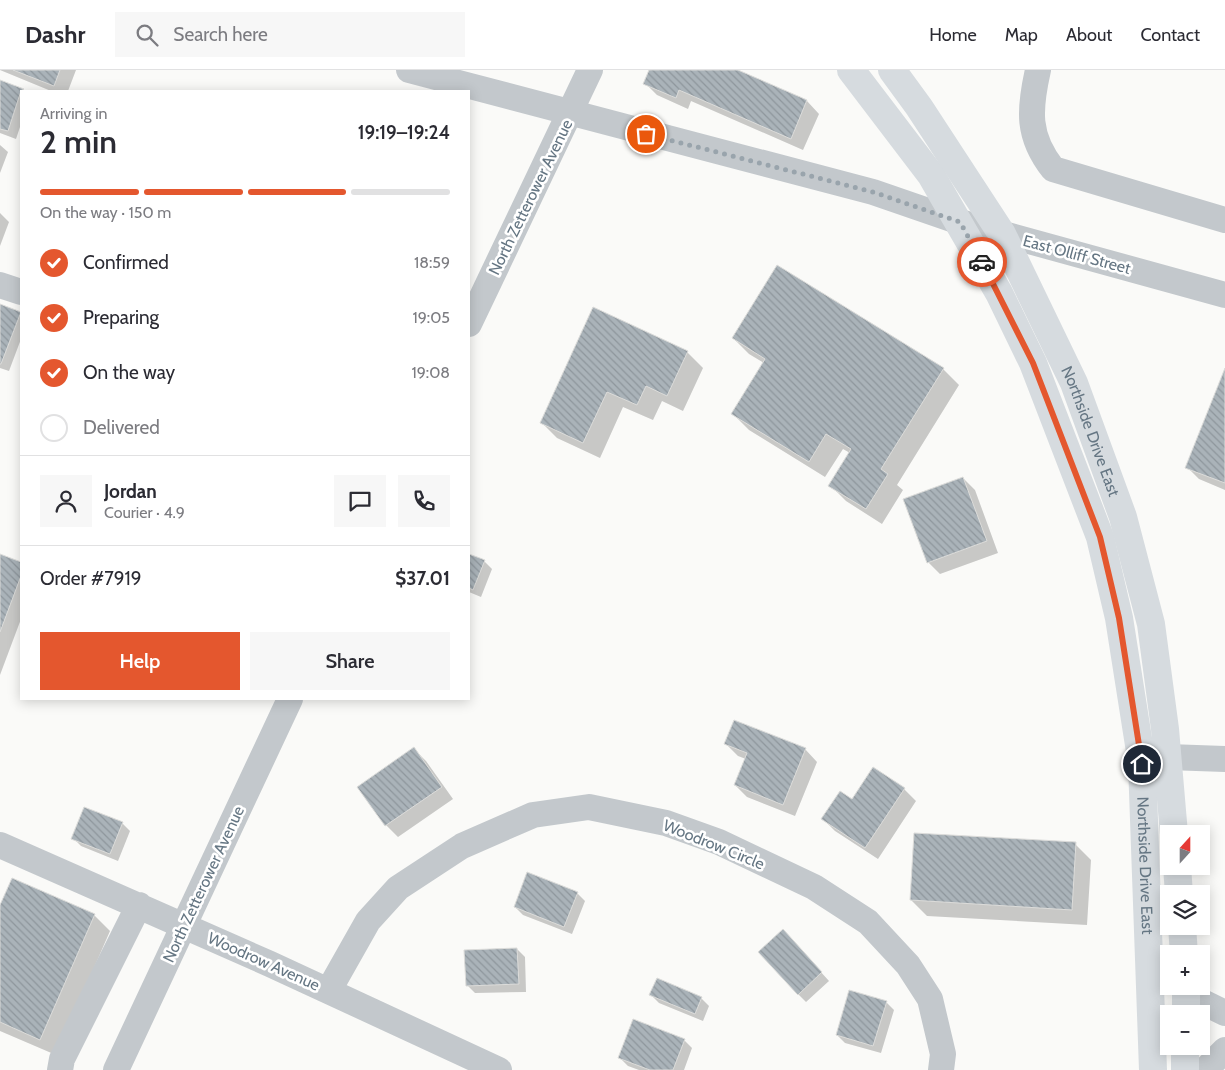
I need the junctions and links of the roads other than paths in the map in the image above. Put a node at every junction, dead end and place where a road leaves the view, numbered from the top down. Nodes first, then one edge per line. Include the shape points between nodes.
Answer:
1 (410, 70) edge
2 (590, 70) edge
3 (851, 70) edge
4 (892, 70) edge
5 (1038, 70) edge
6 (570, 114) junction
7 (1225, 220) edge
8 (960, 222) junction
9 (1002, 234) junction
10 (0, 284) edge
11 (1223, 289) edge
12 (20, 292) edge
13 (470, 322) edge
14 (290, 700) edge
15 (1168, 757) junction
16 (1225, 759) edge
17 (1173, 825) edge
18 (0, 845) edge
19 (139, 905) junction
20 (184, 925) junction
21 (329, 990) junction
22 (1186, 998) edge
23 (1225, 1013) edge
24 (1225, 1050) edge
25 (1185, 1055) edge
26 (60, 1070) edge
27 (116, 1070) edge
28 (499, 1070) edge
29 (941, 1070) edge
30 (1153, 1070) edge
31 (1185, 1070) edge
32 (1205, 1070) edge

1 - 6 street, East Olliff Street
2 - 6 street, North Zetterower Avenue
3 - 8 main road, Northside Drive East via 931,175
4 - 9 main road, Northside Drive East
5 - 7 street via 1031,100 1031,122 1040,152 1053,170
6 - 8 street, East Olliff Street via 873,192
6 - 13 street, North Zetterower Avenue
8 - 9 street, East Olliff Street
8 - 30 main road, Northside Drive East via 1033,363 1100,537 1119,618 1142,764
9 - 11 street, East Olliff Street
9 - 15 main road, Northside Drive East via 1074,383 1123,517 1151,624
10 - 12 street
14 - 20 street, North Zetterower Avenue
15 - 16 street
15 - 17 main road, Northside Drive East
18 - 19 street, Woodrow Avenue
19 - 20 street, Woodrow Avenue
19 - 26 street via 62,1059
20 - 21 street, Woodrow Avenue
20 - 27 street, North Zetterower Avenue
21 - 28 street, Woodrow Avenue
21 - 29 street, Woodrow Circle via 368,921 398,888 462,846 533,815 589,807 666,823 719,842 814,887 868,922 908,965 930,1000 943,1054
22 - 23 street
24 - 32 street
25 - 31 main road

